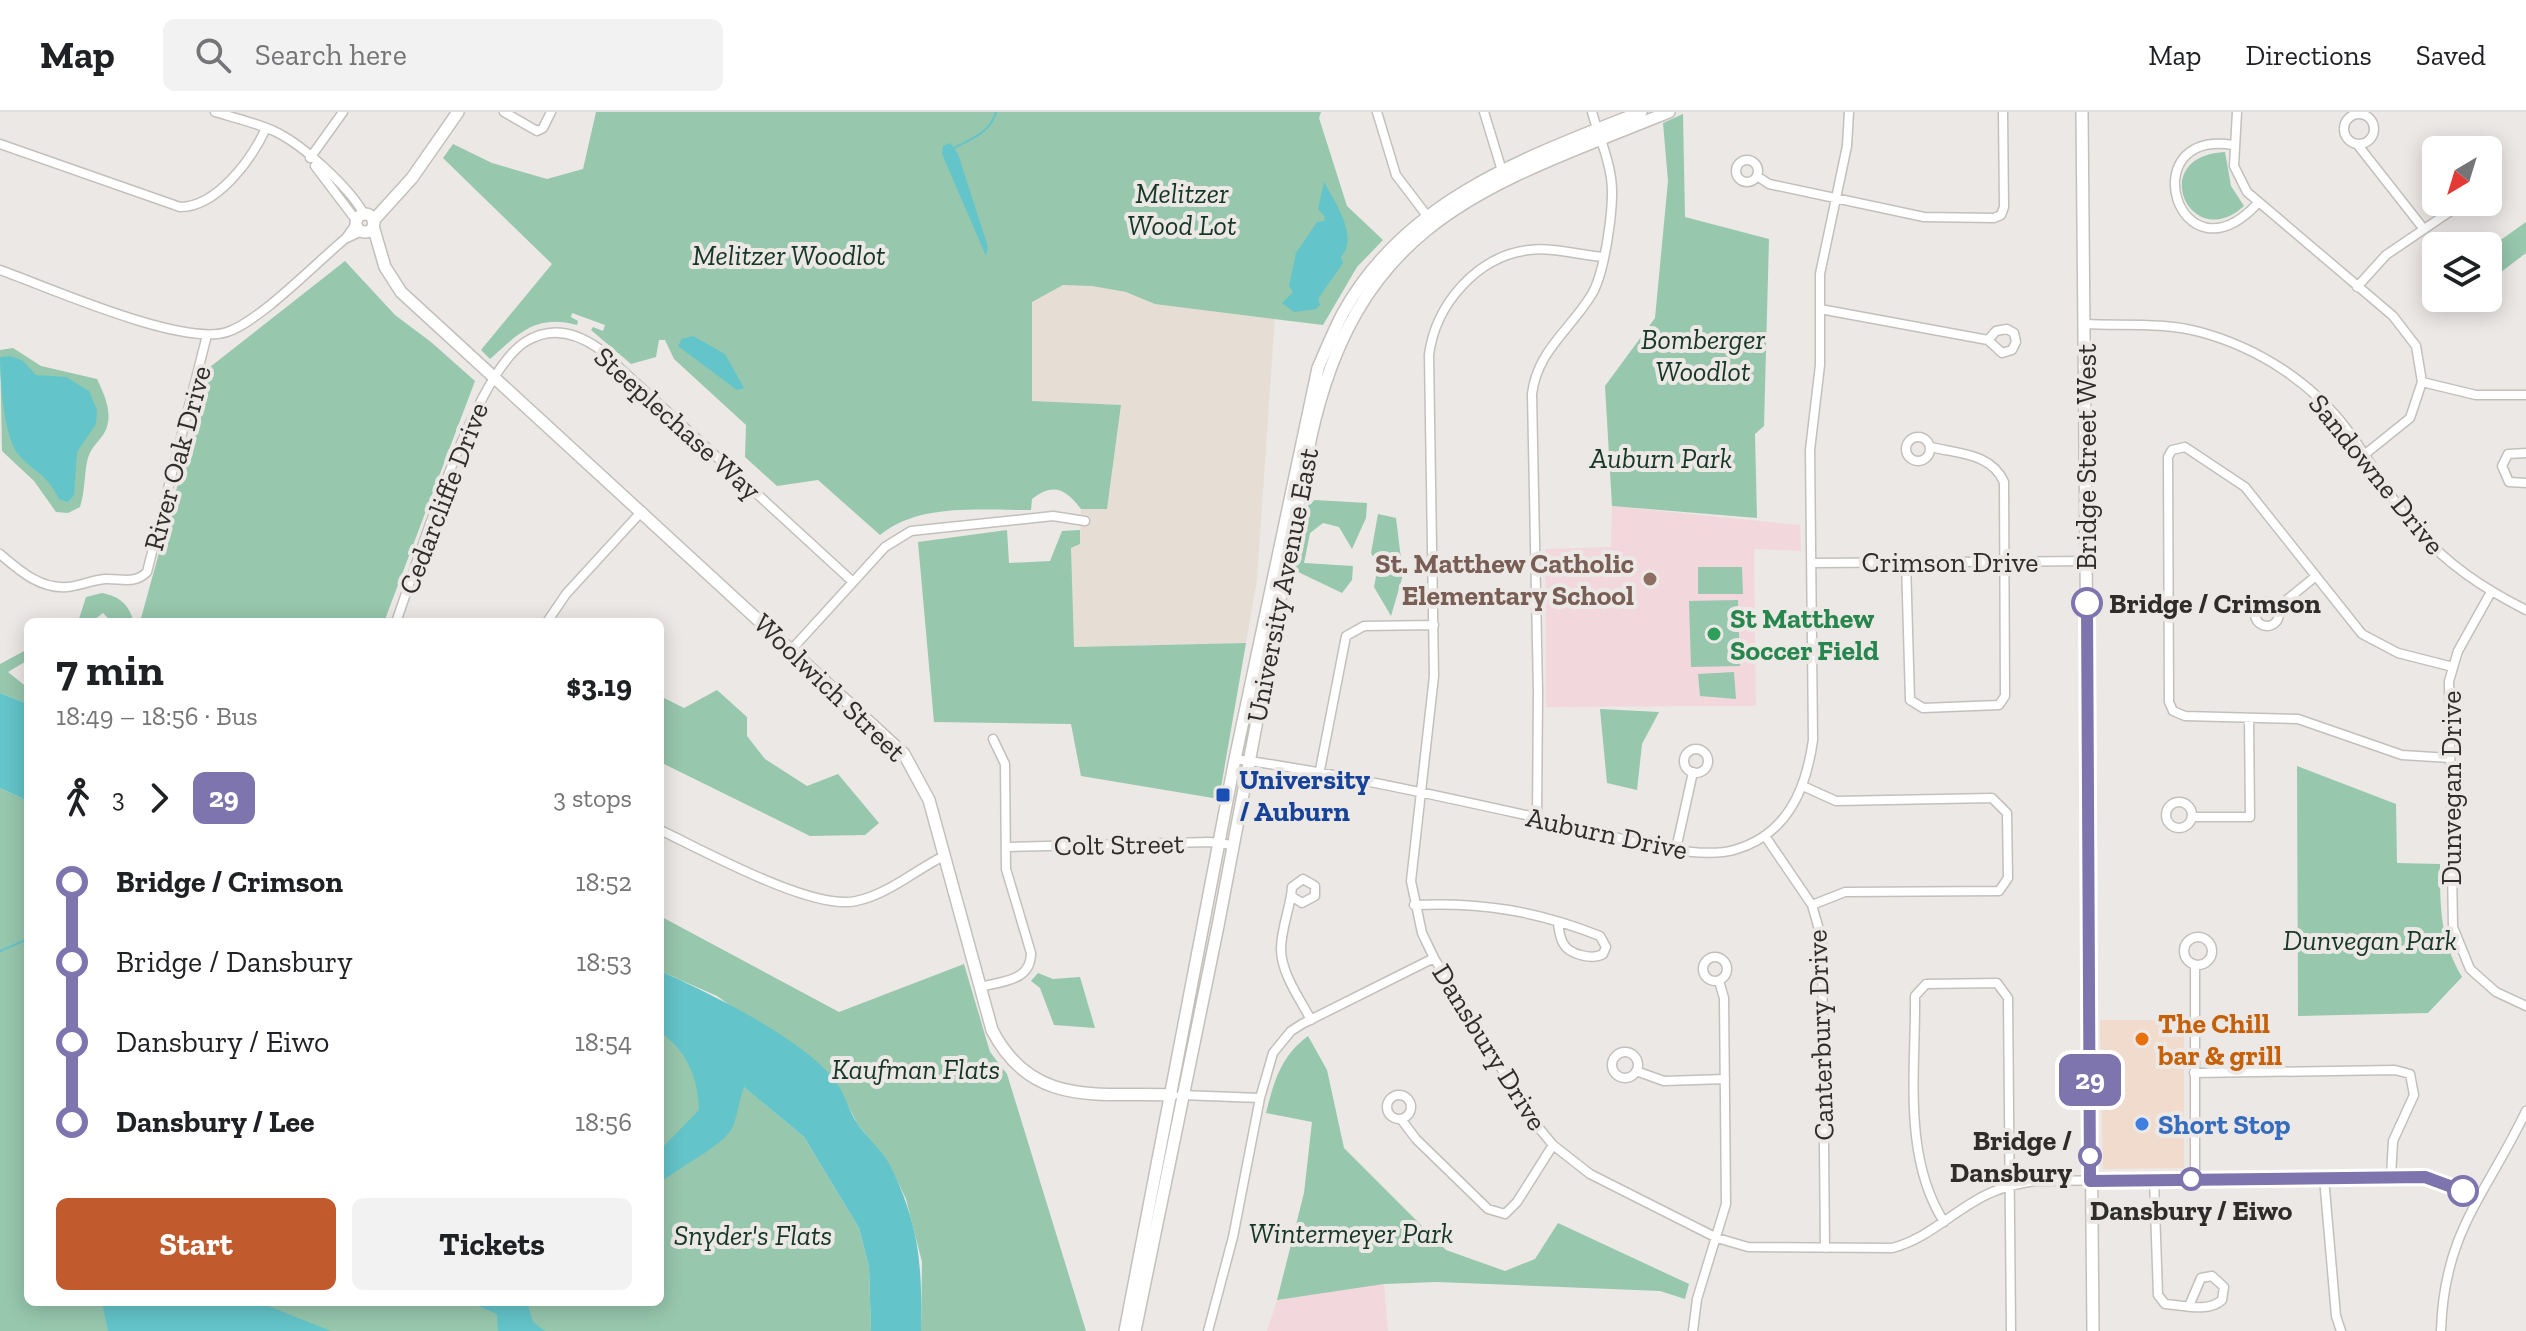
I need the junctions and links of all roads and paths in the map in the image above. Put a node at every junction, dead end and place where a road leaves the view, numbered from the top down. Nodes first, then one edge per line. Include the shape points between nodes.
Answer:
1 (215, 112) edge
2 (343, 112) edge
3 (458, 112) edge
4 (504, 112) edge
5 (551, 112) edge
6 (1377, 112) edge
7 (1484, 112) edge
8 (1592, 112) edge
9 (1641, 112) edge
10 (1669, 112) edge
11 (1849, 112) edge
12 (2003, 112) edge
13 (2082, 112) edge
14 (2237, 112) edge
15 (266, 128) junction
16 (1599, 134) junction
17 (0, 144) edge
18 (2357, 144) dead end
19 (2233, 145) junction
20 (310, 158) junction
21 (1502, 174) junction
22 (1757, 176) dead end
23 (1835, 198) junction
24 (2257, 204) junction
25 (2442, 216) edge
26 (1430, 220) junction
27 (365, 223) junction
28 (2423, 228) junction
29 (1603, 257) junction
30 (0, 270) edge
31 (2357, 287) junction
32 (1820, 309) junction
33 (2085, 324) junction
34 (207, 335) junction
35 (1988, 340) dead end
36 (493, 376) junction
37 (2422, 382) junction
38 (2526, 395) edge
39 (1931, 447) dead end
40 (2526, 453) edge
41 (2364, 455) junction
42 (2526, 483) edge
43 (642, 511) junction
44 (1085, 521) dead end
45 (0, 554) edge
46 (2005, 561) junction
47 (2086, 561) junction
48 (1906, 562) junction
49 (1813, 563) junction
50 (1280, 571) junction
51 (2316, 576) junction
52 (853, 582) junction
53 (2491, 592) junction
54 (2278, 607) dead end
55 (2526, 610) edge
56 (398, 618) edge
57 (550, 618) edge
58 (1434, 625) junction
59 (792, 649) junction
60 (2453, 667) junction
61 (2249, 718) junction
62 (993, 739) dead end
63 (2450, 758) junction
64 (1235, 759) junction
65 (1249, 761) junction
66 (1693, 772) dead end
67 (1319, 775) junction
68 (1805, 787) junction
69 (1421, 795) junction
70 (1537, 817) junction
71 (2192, 817) dead end
72 (664, 832) edge
73 (1765, 836) junction
74 (1227, 845) junction
75 (1006, 847) junction
76 (1676, 849) junction
77 (944, 856) junction
78 (1293, 897) dead end
79 (1414, 905) junction
80 (1812, 905) junction
81 (1558, 924) junction
82 (1434, 958) junction
83 (2195, 966) dead end
84 (1719, 981) dead end
85 (981, 987) junction
86 (2526, 1006) edge
87 (1311, 1020) junction
88 (1636, 1071) dead end
89 (2194, 1073) junction
90 (1725, 1079) junction
91 (1177, 1095) junction
92 (1260, 1098) junction
93 (2526, 1113) edge
94 (1401, 1119) dead end
95 (1553, 1145) junction
96 (2391, 1176) junction
97 (2324, 1178) junction
98 (2195, 1179) junction
99 (2154, 1180) junction
100 (2090, 1181) junction
101 (2009, 1185) junction
102 (2477, 1199) junction
103 (1944, 1222) junction
104 (1717, 1238) junction
105 (1825, 1248) junction
106 (2189, 1306) junction
107 (1125, 1331) edge
108 (1135, 1331) edge
109 (1208, 1331) edge
110 (1693, 1331) edge
111 (2011, 1331) edge
112 (2093, 1331) edge
113 (2341, 1331) edge
114 (2441, 1331) edge

1 - 15 street
2 - 20 street
3 - 27 main road via 412,178
4 - 5 street via 537,131
6 - 26 street via 1396,175
7 - 21 street
8 - 16 street
9 - 16 main road, University Avenue East
10 - 16 main road, University Avenue East
11 - 23 street, Auburn Drive
12 - 23 street via 2001,215 1942,220
13 - 33 main road, Bridge Street West
14 - 19 street
15 - 17 street via 242,169 196,207 180,207
15 - 20 street
16 - 21 main road, University Avenue East
16 - 29 street via 1612,179
18 - 28 street
19 - 24 street via 2236,175
19 - 24 street via 2201,145 2188,153 2176,171 2176,201 2188,218 2214,229 2233,224
20 - 27 street via 330,173
21 - 26 main road, University Avenue East
22 - 23 street via 1769,184
23 - 32 street, Auburn Drive via 1820,274
24 - 31 street
25 - 28 street
26 - 50 main road, University Avenue East via 1400,239 1362,284 1318,368
27 - 34 street via 250,319 227,332
27 - 36 main road, Woolwich Street via 401,292
28 - 31 street via 2386,255
29 - 58 street, Dansbury Drive via 1524,250 1486,266 1439,313 1429,355
29 - 70 street via 1593,293 1546,353 1534,380
30 - 34 street via 180,334
31 - 37 street via 2408,333 2421,363
32 - 35 street
32 - 49 street, Auburn Drive via 1810,450
33 - 41 street, Sandowne Drive via 2163,326 2240,346 2309,389
33 - 47 main road, Bridge Street West
34 - 45 street, River Oak Drive via 147,572 140,579 65,587 25,576
36 - 43 main road, Woolwich Street
36 - 52 street, Steeplechase Way via 535,336 565,333 589,342
36 - 56 street, Cedarcliffe Drive
37 - 38 street via 2476,395
37 - 41 street via 2410,418
39 - 46 street via 1997,466 2004,482
40 - 42 street via 2508,454 2502,466 2509,482
41 - 53 street, Sandowne Drive via 2415,528 2463,574
43 - 57 street
43 - 59 main road, Woolwich Street
44 - 52 street via 1053,516 911,531 885,547
46 - 47 street, Crimson Drive
46 - 48 street, Crimson Drive
46 - 48 street via 2003,701 1994,708 1923,708 1907,694
47 - 100 main road, Bridge Street West
48 - 49 street, Crimson Drive
49 - 68 street, Auburn Drive via 1813,740
50 - 64 main road, University Avenue East
50 - 65 main road, University Avenue East
51 - 54 street
51 - 60 street via 2345,616 2378,645
51 - 61 street via 2239,481 2185,447 2172,450 2169,702 2173,711 2185,716
52 - 59 street
53 - 55 street, Sandowne Drive
53 - 60 street, Dunvegan Drive
58 - 67 street via 1364,626 1346,636
58 - 69 street, Dansbury Drive via 1434,687
59 - 77 main road, Woolwich Street via 904,754 929,800
60 - 63 street, Dunvegan Drive via 2448,697
61 - 63 street via 2298,719 2402,755
61 - 71 street via 2250,817
62 - 75 street via 1005,764
63 - 86 street, Dunvegan Drive via 2451,902 2457,944 2484,982
64 - 65 street, Auburn Drive
64 - 74 main road, University Avenue East
65 - 67 street, Auburn Drive
65 - 74 main road, University Avenue East
66 - 76 street
67 - 69 street, Auburn Drive
68 - 73 street, Auburn Drive via 1787,816
68 - 80 street via 1836,801 1992,798 2007,813 2008,878 1999,891 1845,892
69 - 70 street, Auburn Drive
69 - 79 street, Dansbury Drive via 1412,858
70 - 76 street, Auburn Drive
72 - 77 street via 822,901 866,898
73 - 76 street, Auburn Drive via 1732,851
73 - 80 street, Canterbury Drive
74 - 75 street, Colt Street
74 - 91 main road, University Avenue East
75 - 85 street via 1009,884 1031,965 1024,975
77 - 85 main road, Woolwich Street
78 - 87 street via 1281,948 1283,966
79 - 81 street via 1491,905
79 - 82 street, Dansbury Drive
80 - 105 street, Canterbury Drive via 1822,940
81 - 81 street via 1569,951 1603,954 1600,936
82 - 87 street
82 - 95 street, Dansbury Drive
83 - 89 street
84 - 90 street
85 - 91 main road, Woolwich Street via 1002,1049 1034,1080 1069,1092
87 - 92 street via 1291,1031 1273,1053
88 - 90 street via 1664,1081
89 - 96 street via 2410,1074 2414,1095 2393,1141
89 - 98 street
90 - 104 street via 1726,1204
91 - 92 street, Woolwich Street
91 - 107 main road, University Avenue East
91 - 108 main road, University Avenue East
92 - 109 street
93 - 102 street
94 - 95 street via 1488,1209 1499,1214 1517,1202
95 - 104 street, Dansbury Drive via 1590,1174
96 - 97 street, Dansbury Drive
96 - 102 street, Dansbury Drive via 2441,1180
97 - 98 street, Dansbury Drive
97 - 113 street
98 - 99 street, Dansbury Drive
99 - 100 street, Dansbury Drive
99 - 106 street via 2158,1295 2165,1304
100 - 101 street, Dansbury Drive
100 - 112 main road, Bridge Street West
101 - 103 street, Dansbury Drive
101 - 103 street via 2006,990 1997,983 1926,984 1915,996 1916,1150 1922,1180
101 - 111 street
102 - 114 street via 2447,1269
103 - 105 street, Dansbury Drive via 1911,1243 1892,1248
104 - 105 street, Dansbury Drive via 1748,1247
104 - 110 street via 1694,1308
106 - 106 street via 2219,1304 2225,1296 2222,1282 2212,1276 2201,1278

